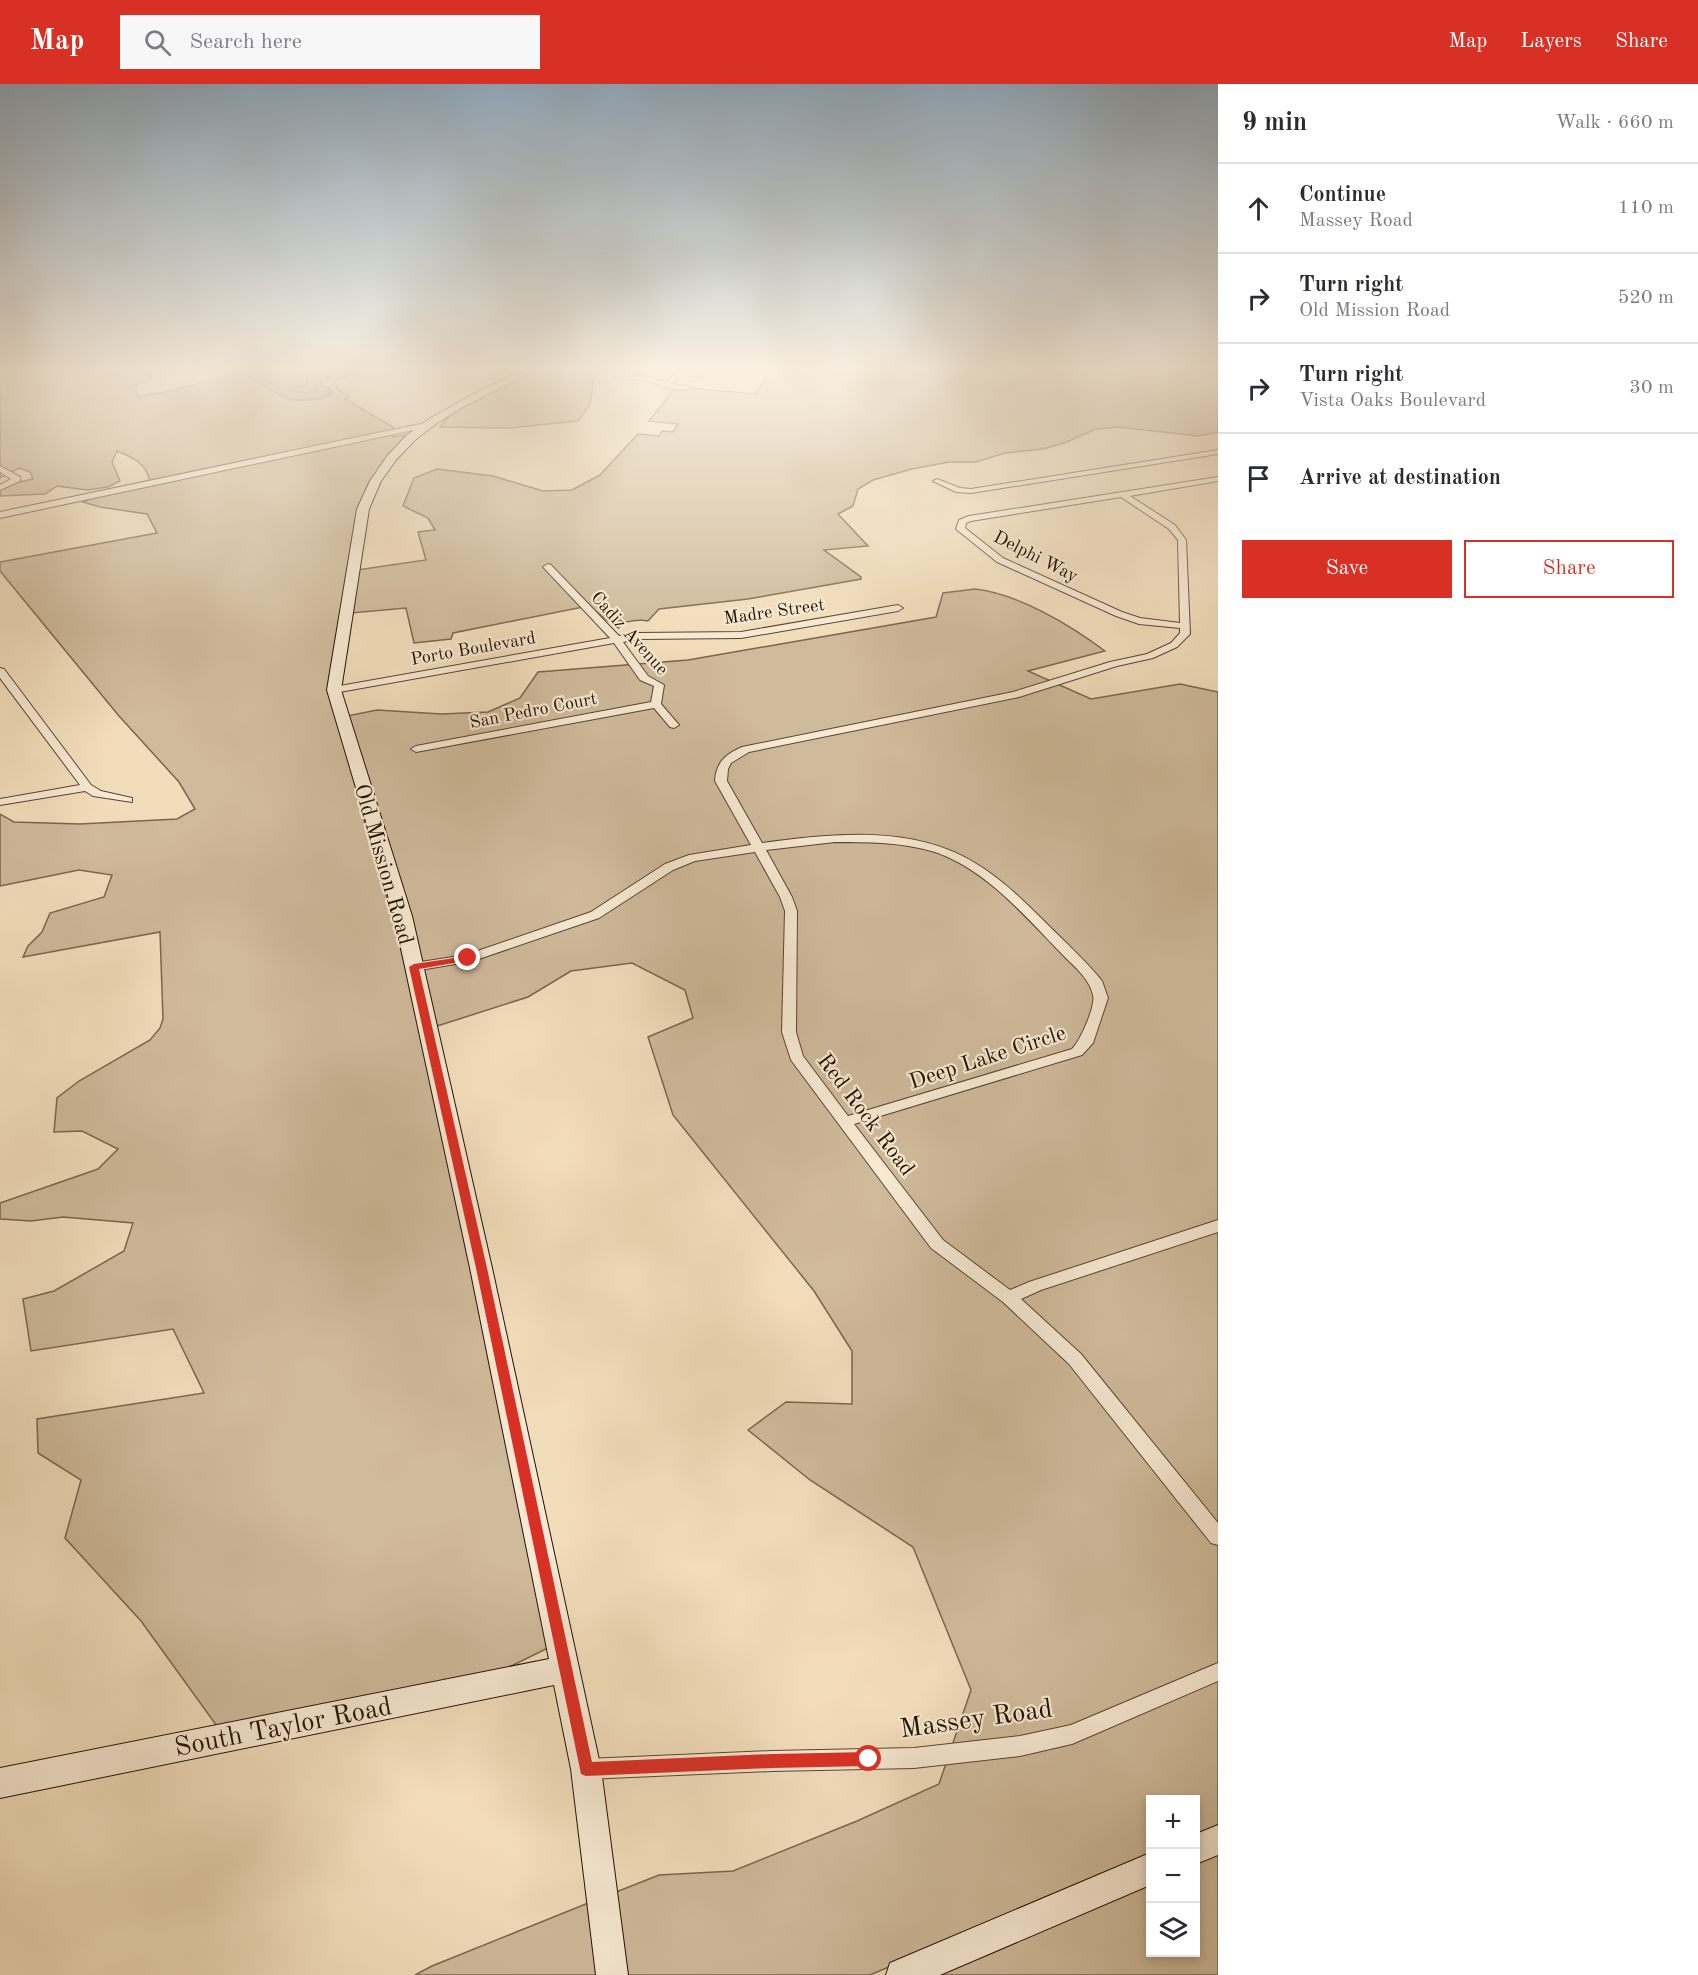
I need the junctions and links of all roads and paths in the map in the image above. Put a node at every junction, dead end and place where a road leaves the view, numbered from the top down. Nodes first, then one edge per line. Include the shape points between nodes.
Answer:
1 (279, 456) edge
2 (393, 456) edge
3 (1190, 456) edge
4 (0, 468) edge
5 (1218, 479) edge
6 (937, 481) dead end
7 (0, 488) edge
8 (1122, 494) junction
9 (0, 516) edge
10 (548, 567) dead end
11 (898, 608) dead end
12 (1185, 626) junction
13 (617, 640) junction
14 (0, 671) edge
15 (334, 690) junction
16 (656, 704) junction
17 (674, 725) dead end
18 (416, 749) dead end
19 (87, 787) junction
20 (128, 800) dead end
21 (0, 802) edge
22 (759, 848) junction
23 (414, 967) junction
24 (843, 1122) junction
25 (1218, 1226) edge
26 (1009, 1298) junction
27 (1212, 1519) edge
28 (1218, 1537) edge
29 (566, 1670) junction
30 (1218, 1672) edge
31 (586, 1769) junction
32 (0, 1783) edge
33 (1218, 1840) edge
34 (1200, 1847) edge
35 (1146, 1871) edge
36 (612, 1975) edge
37 (902, 1975) edge

1 - 9 street
2 - 15 street, Old Mission Road via 372,484 363,509
3 - 6 street via 971,490 959,490
4 - 7 street via 17,479
5 - 8 street, Delphi Way
8 - 12 street via 1172,527 1182,540
8 - 12 street, Delphi Way via 969,519 962,522 960,529 1000,560 1119,614 1139,621
10 - 13 street, Cadiz Avenue
11 - 13 street, Madre Street via 741,635 658,635
12 - 22 street, Red Rock Road via 1185,634 1176,642 1015,695 746,748 728,757 720,770 721,781
13 - 15 street, Porto Boulevard
13 - 16 street, Cadiz Avenue via 644,678 659,685
14 - 19 street
15 - 23 street, Old Mission Road via 403,916
16 - 17 street, Cadiz Avenue
16 - 18 street, San Pedro Court
19 - 20 street via 97,794
19 - 21 street
22 - 23 street, Deep Lake Circle via 693,858 669,867 595,915 468,958
22 - 24 street, Red Rock Road via 791,911 789,1032 796,1057
22 - 24 street, Deep Lake Circle via 854,837 887,839 944,852 996,883 1095,981 1101,998 1086,1042 1077,1053
23 - 29 street, Old Mission Road
24 - 26 street, Red Rock Road via 937,1244
25 - 26 street
26 - 27 street, Red Rock Road via 1075,1359
27 - 28 street, Red Rock Road
29 - 31 street, Old Mission Road
29 - 32 street, South Taylor Road
30 - 31 street, Massey Road via 1072,1734 1020,1746 914,1758
31 - 36 street, Old Mission Road
33 - 34 street
35 - 37 street

